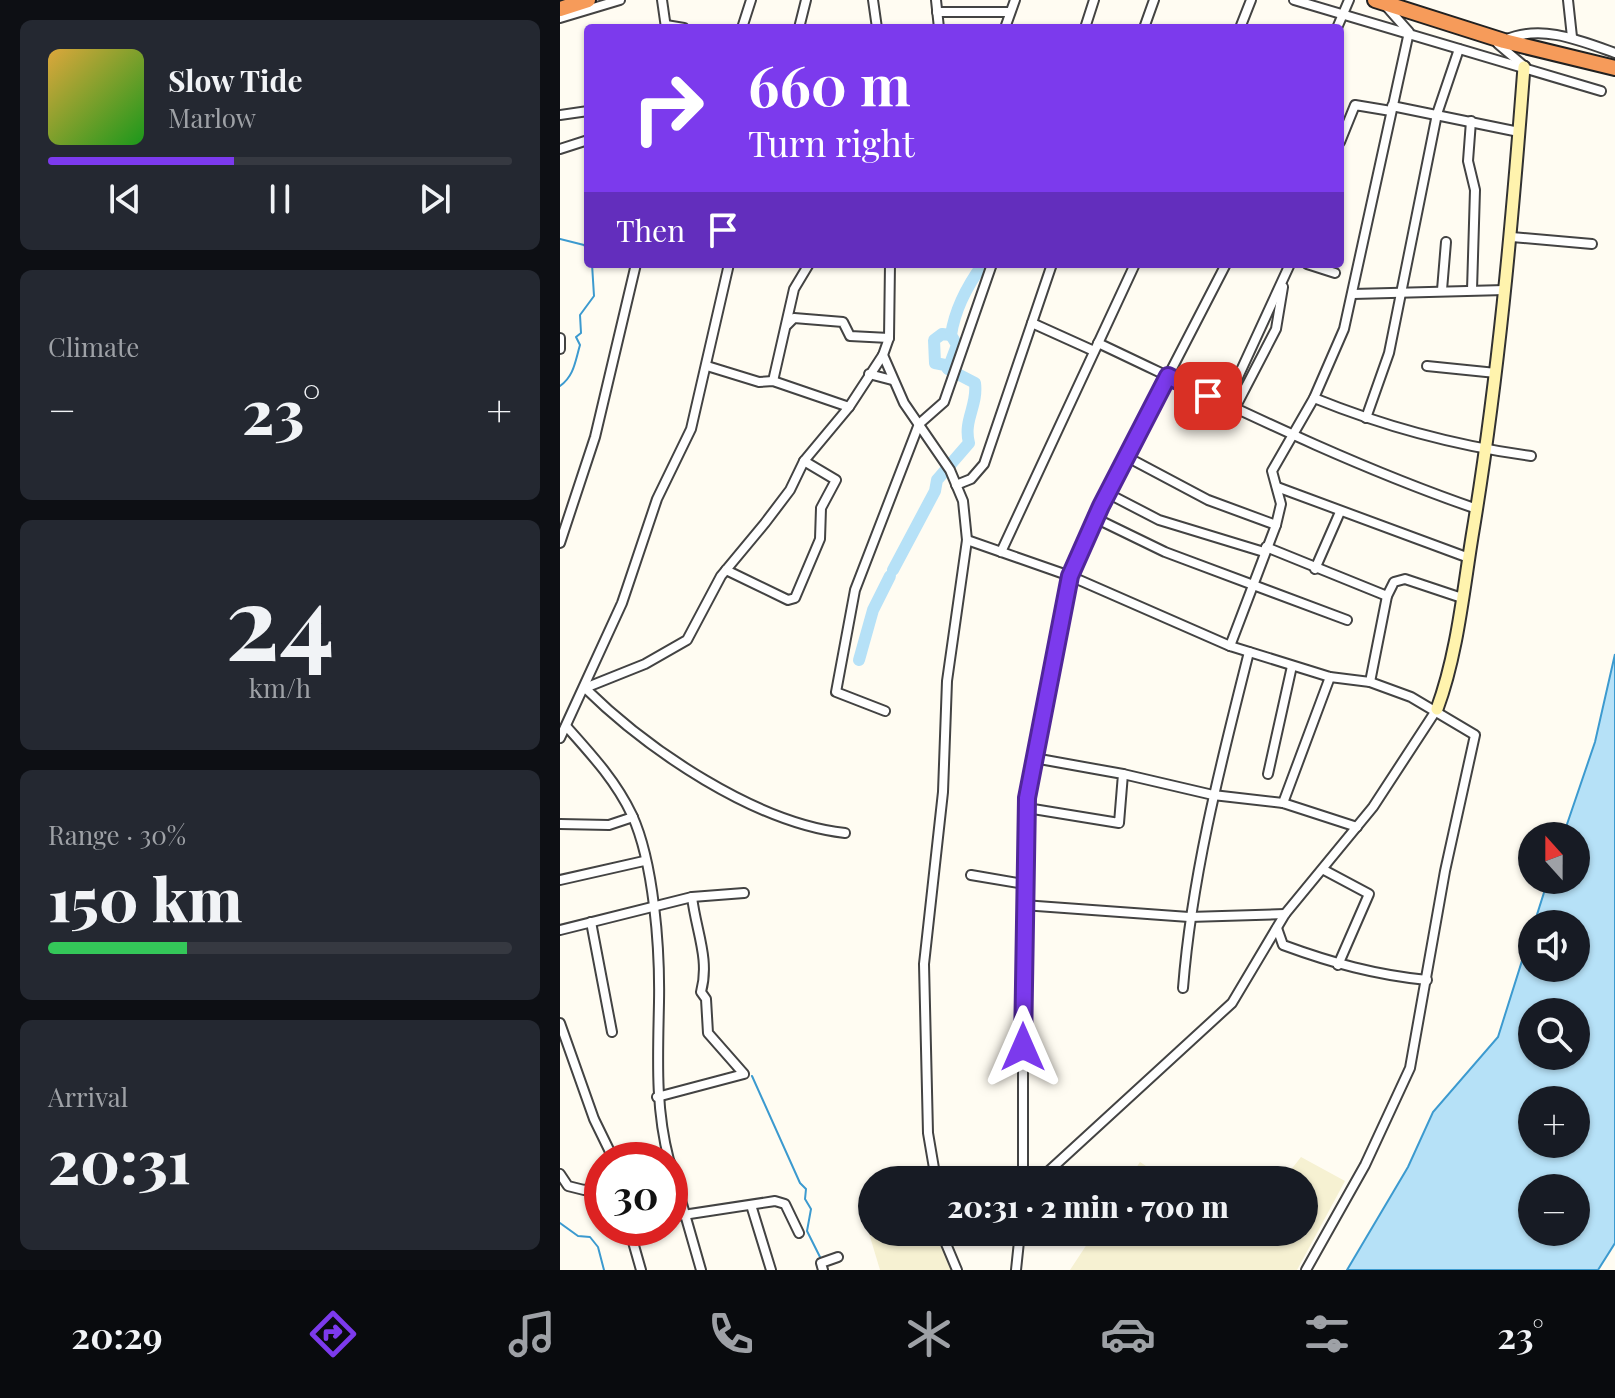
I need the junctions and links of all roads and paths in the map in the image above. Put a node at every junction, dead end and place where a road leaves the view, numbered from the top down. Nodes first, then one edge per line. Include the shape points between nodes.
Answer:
1 (588, 0) edge
2 (620, 0) edge
3 (662, 0) edge
4 (751, 0) edge
5 (806, 0) edge
6 (873, 0) edge
7 (936, 0) edge
8 (973, 0) edge
9 (1015, 0) edge
10 (1094, 0) edge
11 (1154, 0) edge
12 (1251, 0) edge
13 (1294, 0) edge
14 (1349, 0) edge
15 (1568, 0) edge
16 (1379, 1) edge
17 (567, 5) edge
18 (937, 12) junction
19 (971, 12) junction
20 (1010, 12) junction
21 (1343, 14) junction
22 (560, 18) edge
23 (666, 24) edge
24 (743, 24) edge
25 (800, 24) edge
26 (876, 24) edge
27 (938, 24) edge
28 (1006, 24) edge
29 (1086, 24) edge
30 (1145, 24) edge
31 (1242, 24) edge
32 (1339, 24) edge
33 (1409, 32) junction
34 (1481, 32) junction
35 (1572, 37) junction
36 (1504, 41) junction
37 (1459, 49) junction
38 (1615, 53) edge
39 (1524, 67) junction
40 (1615, 68) edge
41 (1601, 91) dead end
42 (1392, 109) junction
43 (584, 112) edge
44 (1437, 114) junction
45 (560, 115) edge
46 (1471, 121) junction
47 (1344, 132) edge
48 (1519, 132) junction
49 (584, 141) edge
50 (560, 149) edge
51 (1512, 237) junction
52 (1446, 242) dead end
53 (1592, 244) dead end
54 (635, 268) edge
55 (728, 268) edge
56 (807, 268) edge
57 (890, 268) edge
58 (991, 268) edge
59 (1051, 268) edge
60 (1133, 268) edge
61 (1224, 268) edge
62 (1288, 268) edge
63 (1319, 268) edge
64 (1335, 273) dead end
65 (1442, 290) junction
66 (1472, 290) junction
67 (1505, 290) junction
68 (1402, 292) junction
69 (1353, 294) junction
70 (1032, 323) junction
71 (784, 329) junction
72 (560, 338) edge
73 (889, 338) junction
74 (1096, 347) junction
75 (560, 349) edge
76 (883, 355) junction
77 (707, 366) junction
78 (1427, 366) dead end
79 (1496, 373) junction
80 (869, 374) junction
81 (1168, 376) junction
82 (892, 380) junction
83 (773, 381) junction
84 (1314, 398) junction
85 (1231, 406) junction
86 (849, 407) junction
87 (1366, 418) junction
88 (919, 424) junction
89 (1293, 436) junction
90 (1485, 450) junction
91 (1531, 456) dead end
92 (1127, 457) junction
93 (804, 461) junction
94 (956, 485) junction
95 (1277, 487) junction
96 (1107, 493) junction
97 (1477, 509) junction
98 (1340, 512) junction
99 (1095, 518) junction
100 (1276, 525) junction
101 (967, 540) junction
102 (560, 543) edge
103 (1265, 550) junction
104 (1001, 552) junction
105 (1469, 558) junction
106 (1315, 569) junction
107 (726, 570) junction
108 (1070, 576) junction
109 (1253, 586) junction
110 (1387, 596) junction
111 (1462, 598) junction
112 (1347, 620) dead end
113 (1230, 646) junction
114 (1249, 652) junction
115 (1292, 666) junction
116 (1330, 677) junction
117 (1370, 682) junction
118 (585, 688) junction
119 (1437, 709) junction
120 (885, 711) dead end
121 (566, 726) junction
122 (560, 738) edge
123 (1034, 758) junction
124 (1123, 774) junction
125 (1268, 774) dead end
126 (1213, 795) junction
127 (1283, 803) junction
128 (1027, 808) junction
129 (633, 817) junction
130 (560, 824) edge
131 (1357, 827) junction
132 (845, 833) dead end
133 (644, 861) junction
134 (1324, 870) junction
135 (971, 875) dead end
136 (560, 880) edge
137 (1024, 884) junction
138 (744, 893) dead end
139 (692, 897) junction
140 (1023, 905) junction
141 (653, 906) junction
142 (1285, 914) junction
143 (1189, 917) junction
144 (591, 922) junction
145 (1277, 928) junction
146 (560, 930) edge
147 (1338, 965) junction
148 (1427, 980) junction
149 (1183, 988) dead end
150 (560, 1023) edge
151 (612, 1032) dead end
152 (657, 1097) junction
153 (605, 1142) edge
154 (666, 1142) edge
155 (934, 1166) edge
156 (1023, 1166) edge
157 (1054, 1166) edge
158 (560, 1174) edge
159 (584, 1188) edge
160 (751, 1205) junction
161 (688, 1213) edge
162 (688, 1224) edge
163 (799, 1233) dead end
164 (634, 1246) edge
165 (947, 1246) edge
166 (1019, 1246) edge
167 (838, 1257) dead end
168 (822, 1267) edge
169 (641, 1270) edge
170 (701, 1270) edge
171 (771, 1270) edge
172 (957, 1270) edge
173 (1016, 1270) edge
174 (1306, 1270) edge

1 - 17 highway
2 - 22 street
3 - 23 street
4 - 24 street
5 - 25 street
6 - 26 street
7 - 18 street
8 - 19 street
9 - 20 street
10 - 29 street
11 - 30 street
12 - 31 street
13 - 21 street
14 - 21 street
15 - 35 street
16 - 33 street
16 - 34 highway
18 - 19 street
18 - 27 street
19 - 20 street
20 - 28 street
21 - 32 street
21 - 33 street
33 - 37 street
33 - 42 street
34 - 36 highway
34 - 39 street
35 - 36 street via 1524,31
35 - 38 street
36 - 40 highway
37 - 39 street
37 - 44 street
39 - 41 street
39 - 48 street
42 - 44 street
42 - 47 street via 1355,105
42 - 69 street
43 - 45 street
44 - 46 street
44 - 68 street
46 - 48 street
46 - 66 street
48 - 51 street
49 - 50 street
51 - 53 street
51 - 67 street
52 - 65 street
54 - 102 street via 595,437
55 - 77 street
56 - 71 street via 794,289
57 - 73 street
58 - 88 street via 944,402
59 - 70 street
60 - 74 street
61 - 81 street
62 - 85 street
63 - 64 street
65 - 66 street
65 - 68 street
66 - 67 street
67 - 79 street
68 - 69 street
68 - 87 street via 1389,353
69 - 84 street
70 - 74 street
70 - 94 street via 984,464 971,479
71 - 73 street via 794,318 843,322 850,336
71 - 83 street
72 - 75 street
73 - 76 street
74 - 81 street
74 - 104 street
76 - 80 street
76 - 82 street
77 - 83 street via 759,382
77 - 118 street via 691,429 657,499 622,603
78 - 79 street
79 - 90 street
80 - 82 street
80 - 86 street
81 - 85 street
81 - 92 street
82 - 88 street
83 - 86 street
84 - 87 street
84 - 89 street
85 - 89 street
86 - 93 street
87 - 90 street
88 - 94 street
88 - 120 street via 855,590 836,692
89 - 95 street via 1272,471
89 - 97 street
90 - 91 street
90 - 97 street
92 - 96 street
92 - 100 street via 1208,500
93 - 107 street via 790,490
93 - 107 street via 836,480 821,508 820,539 795,598 788,600
94 - 101 street
95 - 98 street
95 - 100 street via 1281,504
96 - 99 street
96 - 103 street via 1159,520
97 - 105 street
98 - 105 street
98 - 106 street
99 - 108 street
99 - 109 street
100 - 103 street
101 - 104 street
101 - 155 street via 947,681 943,792 924,964 928,1133
103 - 106 street
103 - 109 street
104 - 108 street
105 - 111 street
106 - 110 street
107 - 118 street via 687,640
108 - 113 street
108 - 123 street
109 - 112 street
109 - 113 street
110 - 111 street via 1394,582 1405,579
110 - 117 street
111 - 119 street
113 - 114 street
114 - 115 street
114 - 126 street
115 - 116 street
115 - 125 street
116 - 117 street
116 - 127 street
117 - 119 street
118 - 121 street
118 - 132 street via 638,736 717,787 797,823
119 - 131 street
119 - 148 street via 1475,735
121 - 122 street
121 - 129 street via 603,767
123 - 124 street
123 - 128 street
124 - 126 street
124 - 128 street via 1119,823
126 - 127 street
126 - 143 street
127 - 131 street
128 - 137 street
129 - 130 street via 609,825
129 - 133 street
131 - 134 street
133 - 136 street
133 - 141 street
134 - 142 street
134 - 147 street via 1369,894
135 - 137 street
137 - 140 street
138 - 139 street
139 - 141 street
139 - 152 street via 705,960 701,992 708,1033 744,1074
140 - 143 street
140 - 156 street
141 - 144 street
141 - 152 street via 658,936
142 - 143 street
142 - 145 street
143 - 149 street
144 - 146 street
144 - 151 street
145 - 147 street via 1283,945
145 - 157 street via 1232,1003
147 - 148 street
148 - 174 street via 1410,1068 1365,1165
150 - 153 street
152 - 154 street
158 - 159 street via 568,1186
160 - 161 street
160 - 163 street via 785,1204
160 - 171 street
162 - 170 street
164 - 169 street
165 - 172 street
166 - 173 street
167 - 168 street

